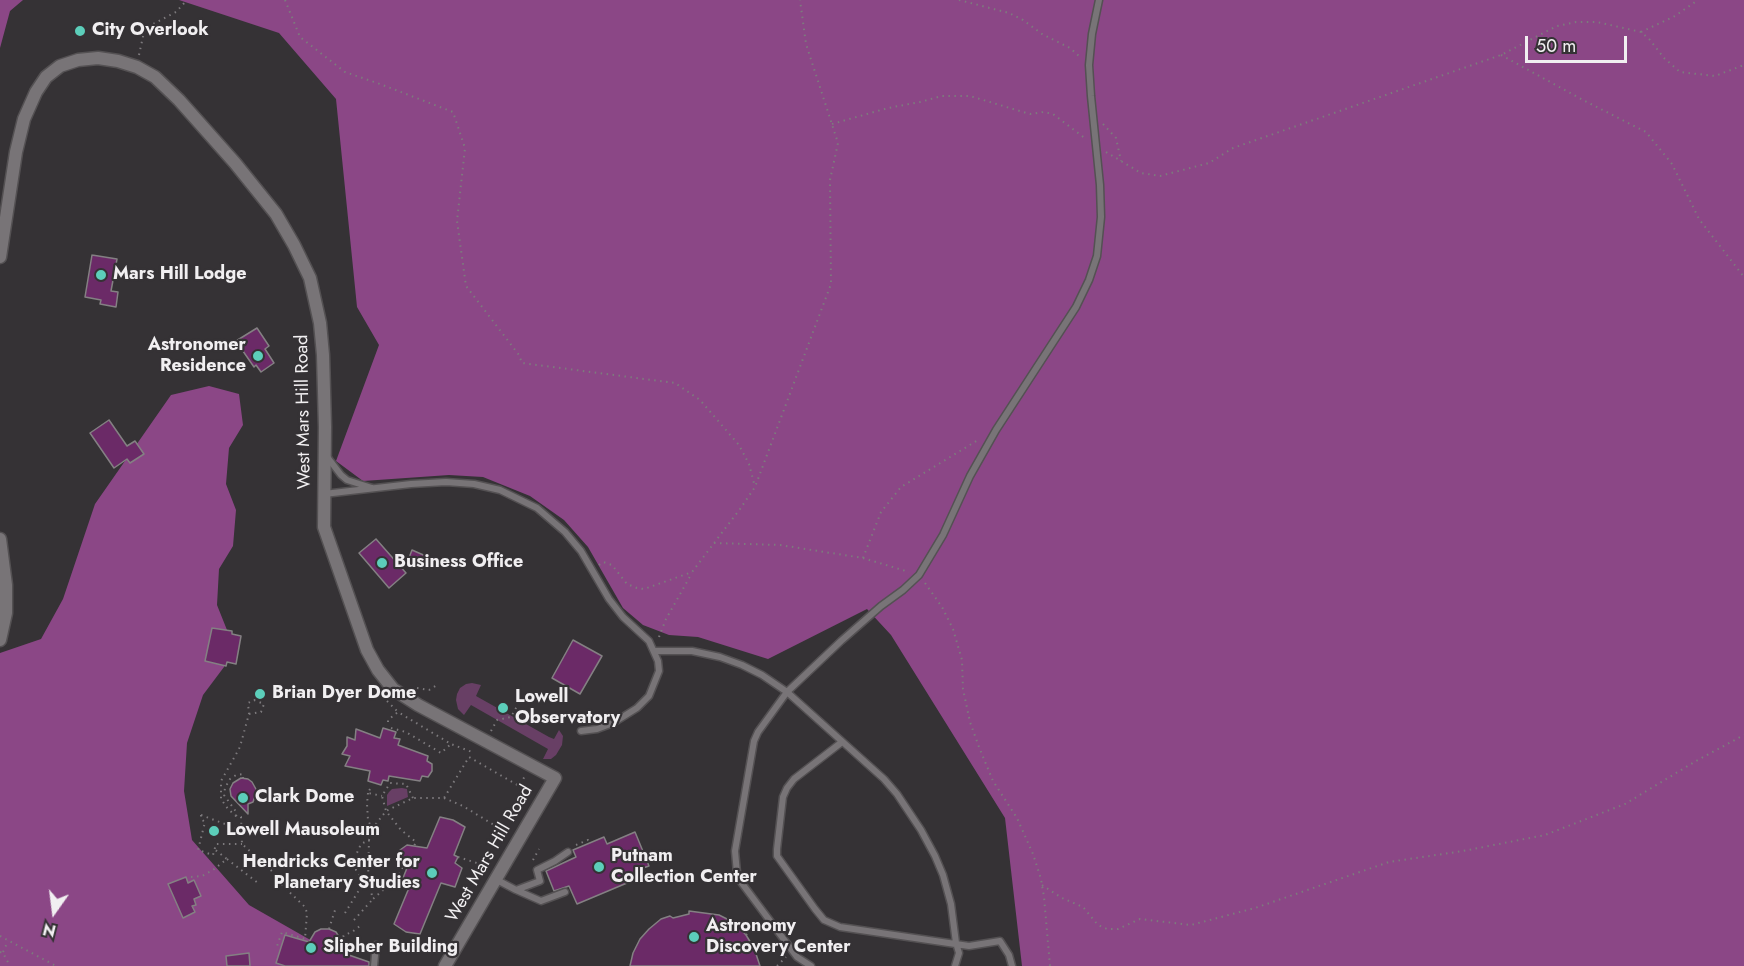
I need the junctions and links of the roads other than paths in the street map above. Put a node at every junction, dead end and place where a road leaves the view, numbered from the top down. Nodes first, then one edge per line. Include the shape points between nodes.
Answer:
1 (1099, 0) edge
2 (0, 256) edge
3 (324, 449) junction
4 (375, 489) junction
5 (324, 494) junction
6 (0, 539) edge
7 (0, 640) edge
8 (654, 651) junction
9 (788, 692) junction
10 (581, 732) dead end
11 (842, 742) junction
12 (568, 852) dead end
13 (494, 875) junction
14 (516, 890) junction
15 (565, 892) dead end
16 (956, 943) junction
17 (376, 945) dead end
18 (374, 966) edge
19 (446, 966) edge
20 (811, 966) edge
21 (955, 966) edge
22 (1012, 966) edge

1 - 9 lane via 1089,65 1101,217 1097,256 1089,280 1076,307 996,430 919,575
2 - 3 street, West Mars Hill Road via 24,119 46,77 60,66 98,58 137,67 155,77 179,99 269,206 310,278 323,355
3 - 4 lane via 341,475
3 - 5 street, West Mars Hill Road
4 - 5 lane
4 - 8 lane via 446,482 474,484 500,490 537,508 582,551 609,599 650,641
5 - 13 street, West Mars Hill Road via 324,527 357,625 388,683 418,705 555,778
6 - 7 street via 6,613
8 - 9 lane via 692,651 720,657 762,675
8 - 10 lane via 659,671 649,696 613,723
9 - 11 lane
9 - 20 lane via 754,741 736,862 741,882 797,957
11 - 16 lane via 897,794 935,856 951,904
11 - 16 lane via 787,788 777,856 815,909 832,925
12 - 14 lane via 537,870 540,881
13 - 14 lane
13 - 19 street, West Mars Hill Road
14 - 15 lane via 542,901
16 - 21 lane via 959,953
16 - 22 lane via 969,946 1000,941
17 - 18 lane

